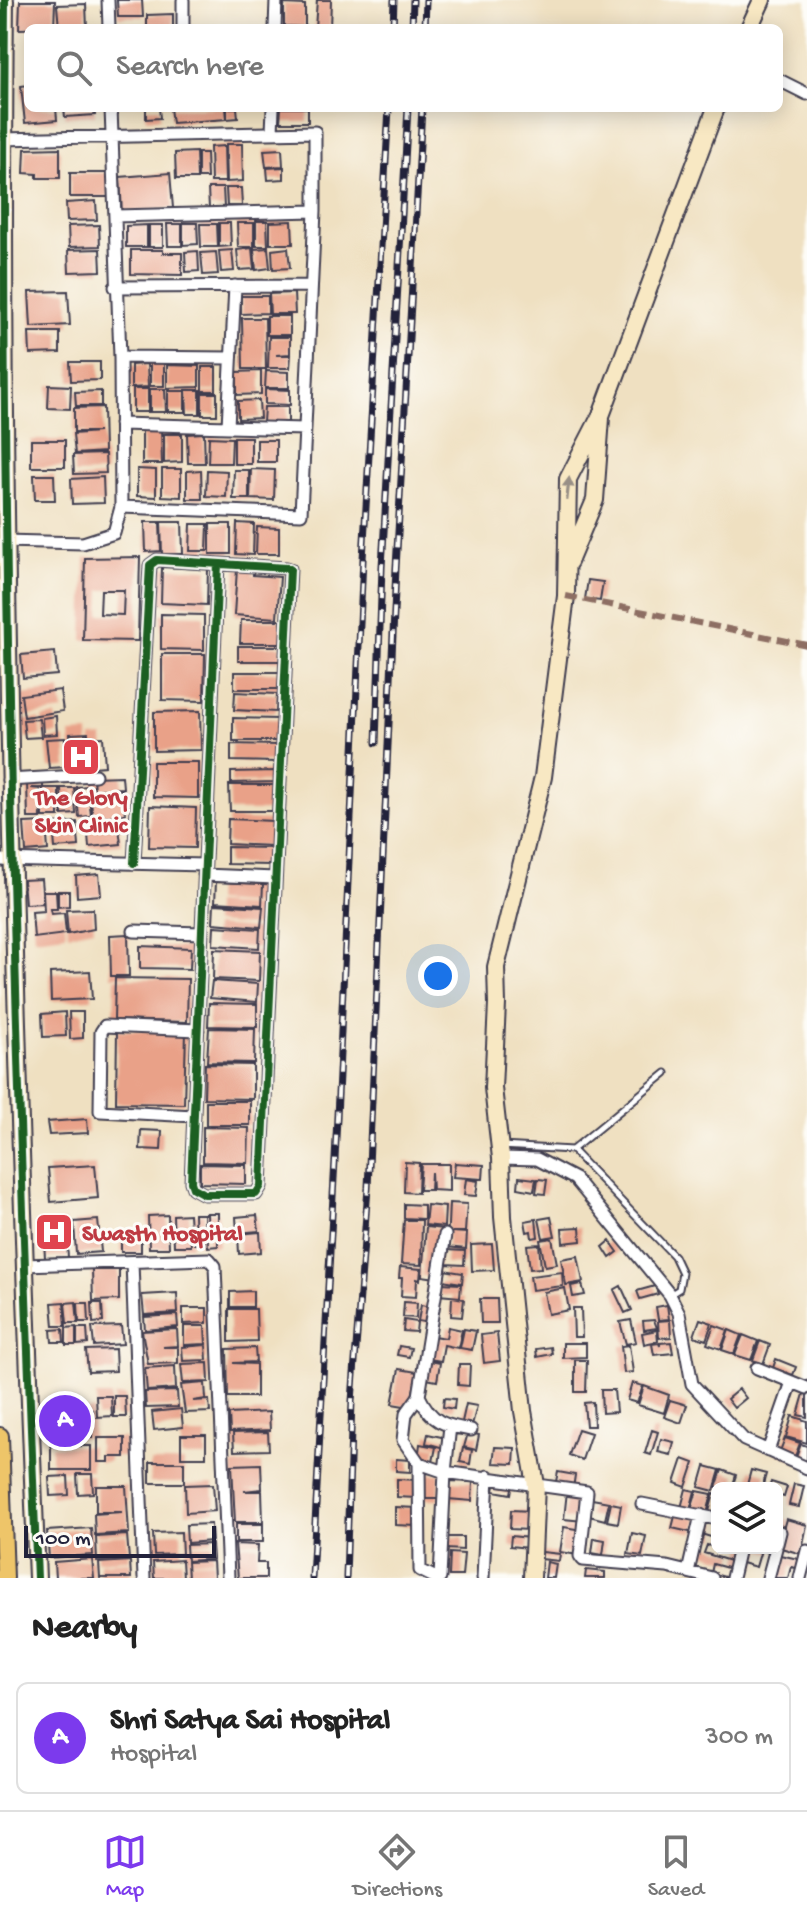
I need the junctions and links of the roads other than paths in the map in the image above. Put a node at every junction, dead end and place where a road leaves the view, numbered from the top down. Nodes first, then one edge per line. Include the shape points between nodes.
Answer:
1 (5, 0) edge
2 (108, 0) edge
3 (183, 0) edge
4 (276, 0) edge
5 (762, 0) edge
6 (109, 24) edge
7 (183, 24) edge
8 (275, 24) edge
9 (751, 24) edge
10 (783, 82) edge
11 (807, 94) edge
12 (111, 112) edge
13 (273, 112) edge
14 (715, 112) edge
15 (272, 132) junction
16 (111, 136) junction
17 (2, 139) edge
18 (315, 211) junction
19 (115, 216) junction
20 (235, 286) junction
21 (311, 286) junction
22 (115, 287) junction
23 (120, 357) junction
24 (231, 358) junction
25 (602, 413) junction
26 (120, 424) junction
27 (228, 426) junction
28 (305, 429) junction
29 (121, 507) junction
30 (4, 541) junction
31 (218, 564) junction
32 (567, 567) junction
33 (95, 775) dead end
34 (8, 780) junction
35 (5, 861) edge
36 (134, 863) junction
37 (204, 870) junction
38 (275, 878) junction
39 (134, 931) dead end
40 (201, 933) junction
41 (198, 1030) junction
42 (666, 1073) dead end
43 (194, 1116) junction
44 (572, 1150) junction
45 (500, 1152) junction
46 (445, 1235) dead end
47 (132, 1262) junction
48 (24, 1265) junction
49 (670, 1295) junction
50 (757, 1368) dead end
51 (792, 1382) junction
52 (807, 1388) edge
53 (419, 1396) junction
54 (450, 1426) junction
55 (471, 1430) dead end
56 (0, 1436) edge
57 (768, 1451) junction
58 (419, 1463) junction
59 (807, 1468) edge
60 (445, 1472) junction
61 (488, 1476) junction
62 (536, 1485) junction
63 (642, 1504) dead end
64 (701, 1515) junction
65 (711, 1518) edge
66 (807, 1551) edge
67 (738, 1554) edge
68 (775, 1554) edge
69 (667, 1567) junction
70 (688, 1572) junction
71 (5, 1578) edge
72 (37, 1578) edge
73 (144, 1578) edge
74 (228, 1578) edge
75 (438, 1578) edge
76 (483, 1578) edge
77 (532, 1578) edge
78 (675, 1578) edge
79 (712, 1578) edge
80 (732, 1578) edge
81 (768, 1578) edge
82 (800, 1578) edge

1 - 17 street
2 - 6 street
3 - 7 street
4 - 8 street
5 - 9 street
10 - 11 street
12 - 16 street
13 - 15 street
14 - 25 street
15 - 16 street
15 - 18 street via 315,132
16 - 17 street
16 - 19 street
17 - 30 street
18 - 19 street
18 - 21 street
19 - 22 street
20 - 21 street
20 - 22 street
20 - 24 street
21 - 28 street
22 - 23 street
23 - 24 street
23 - 26 street
24 - 27 street
25 - 32 street via 595,500
32 -> 25 street via 568,479
26 - 27 street
26 - 29 street
27 - 28 street
28 - 29 street via 301,514
29 - 30 street via 114,533 83,543
30 - 34 street
31 - 36 street via 157,560 150,565
31 - 37 street
31 - 38 street via 292,572
32 - 45 street via 543,777 496,967 493,1088
33 - 34 street
34 - 35 street
35 - 36 street
35 - 48 street
36 - 37 street
37 - 38 street
37 - 40 street
38 - 43 street via 260,1192 204,1194 193,1188
39 - 40 street
40 - 41 street
41 - 43 street
41 - 43 street via 105,1026 101,1032 100,1111
42 - 44 lane
44 - 45 lane
44 - 49 lane via 674,1256 682,1273 679,1289
45 - 49 street via 537,1159 575,1179
45 - 62 street via 523,1411
46 - 53 street
47 - 48 street
47 - 73 street
47 - 74 street via 209,1259 215,1266
48 - 72 street
49 - 57 street via 679,1313 692,1384 744,1440
50 - 51 street
51 - 52 street
51 - 57 street
53 - 54 street via 429,1415
53 - 58 street via 406,1414 403,1440
54 - 55 street
54 - 60 street
56 - 71 main road
57 - 59 street
58 - 60 street
58 - 75 street via 420,1570
60 - 61 street
60 - 75 street
61 - 62 street
61 - 76 street
62 - 69 street via 587,1492 583,1560
62 - 77 street
63 - 64 street
64 - 65 street
64 - 70 street
66 - 82 street
67 - 80 street
68 - 81 street
69 - 70 street
69 - 78 street
70 - 79 street

